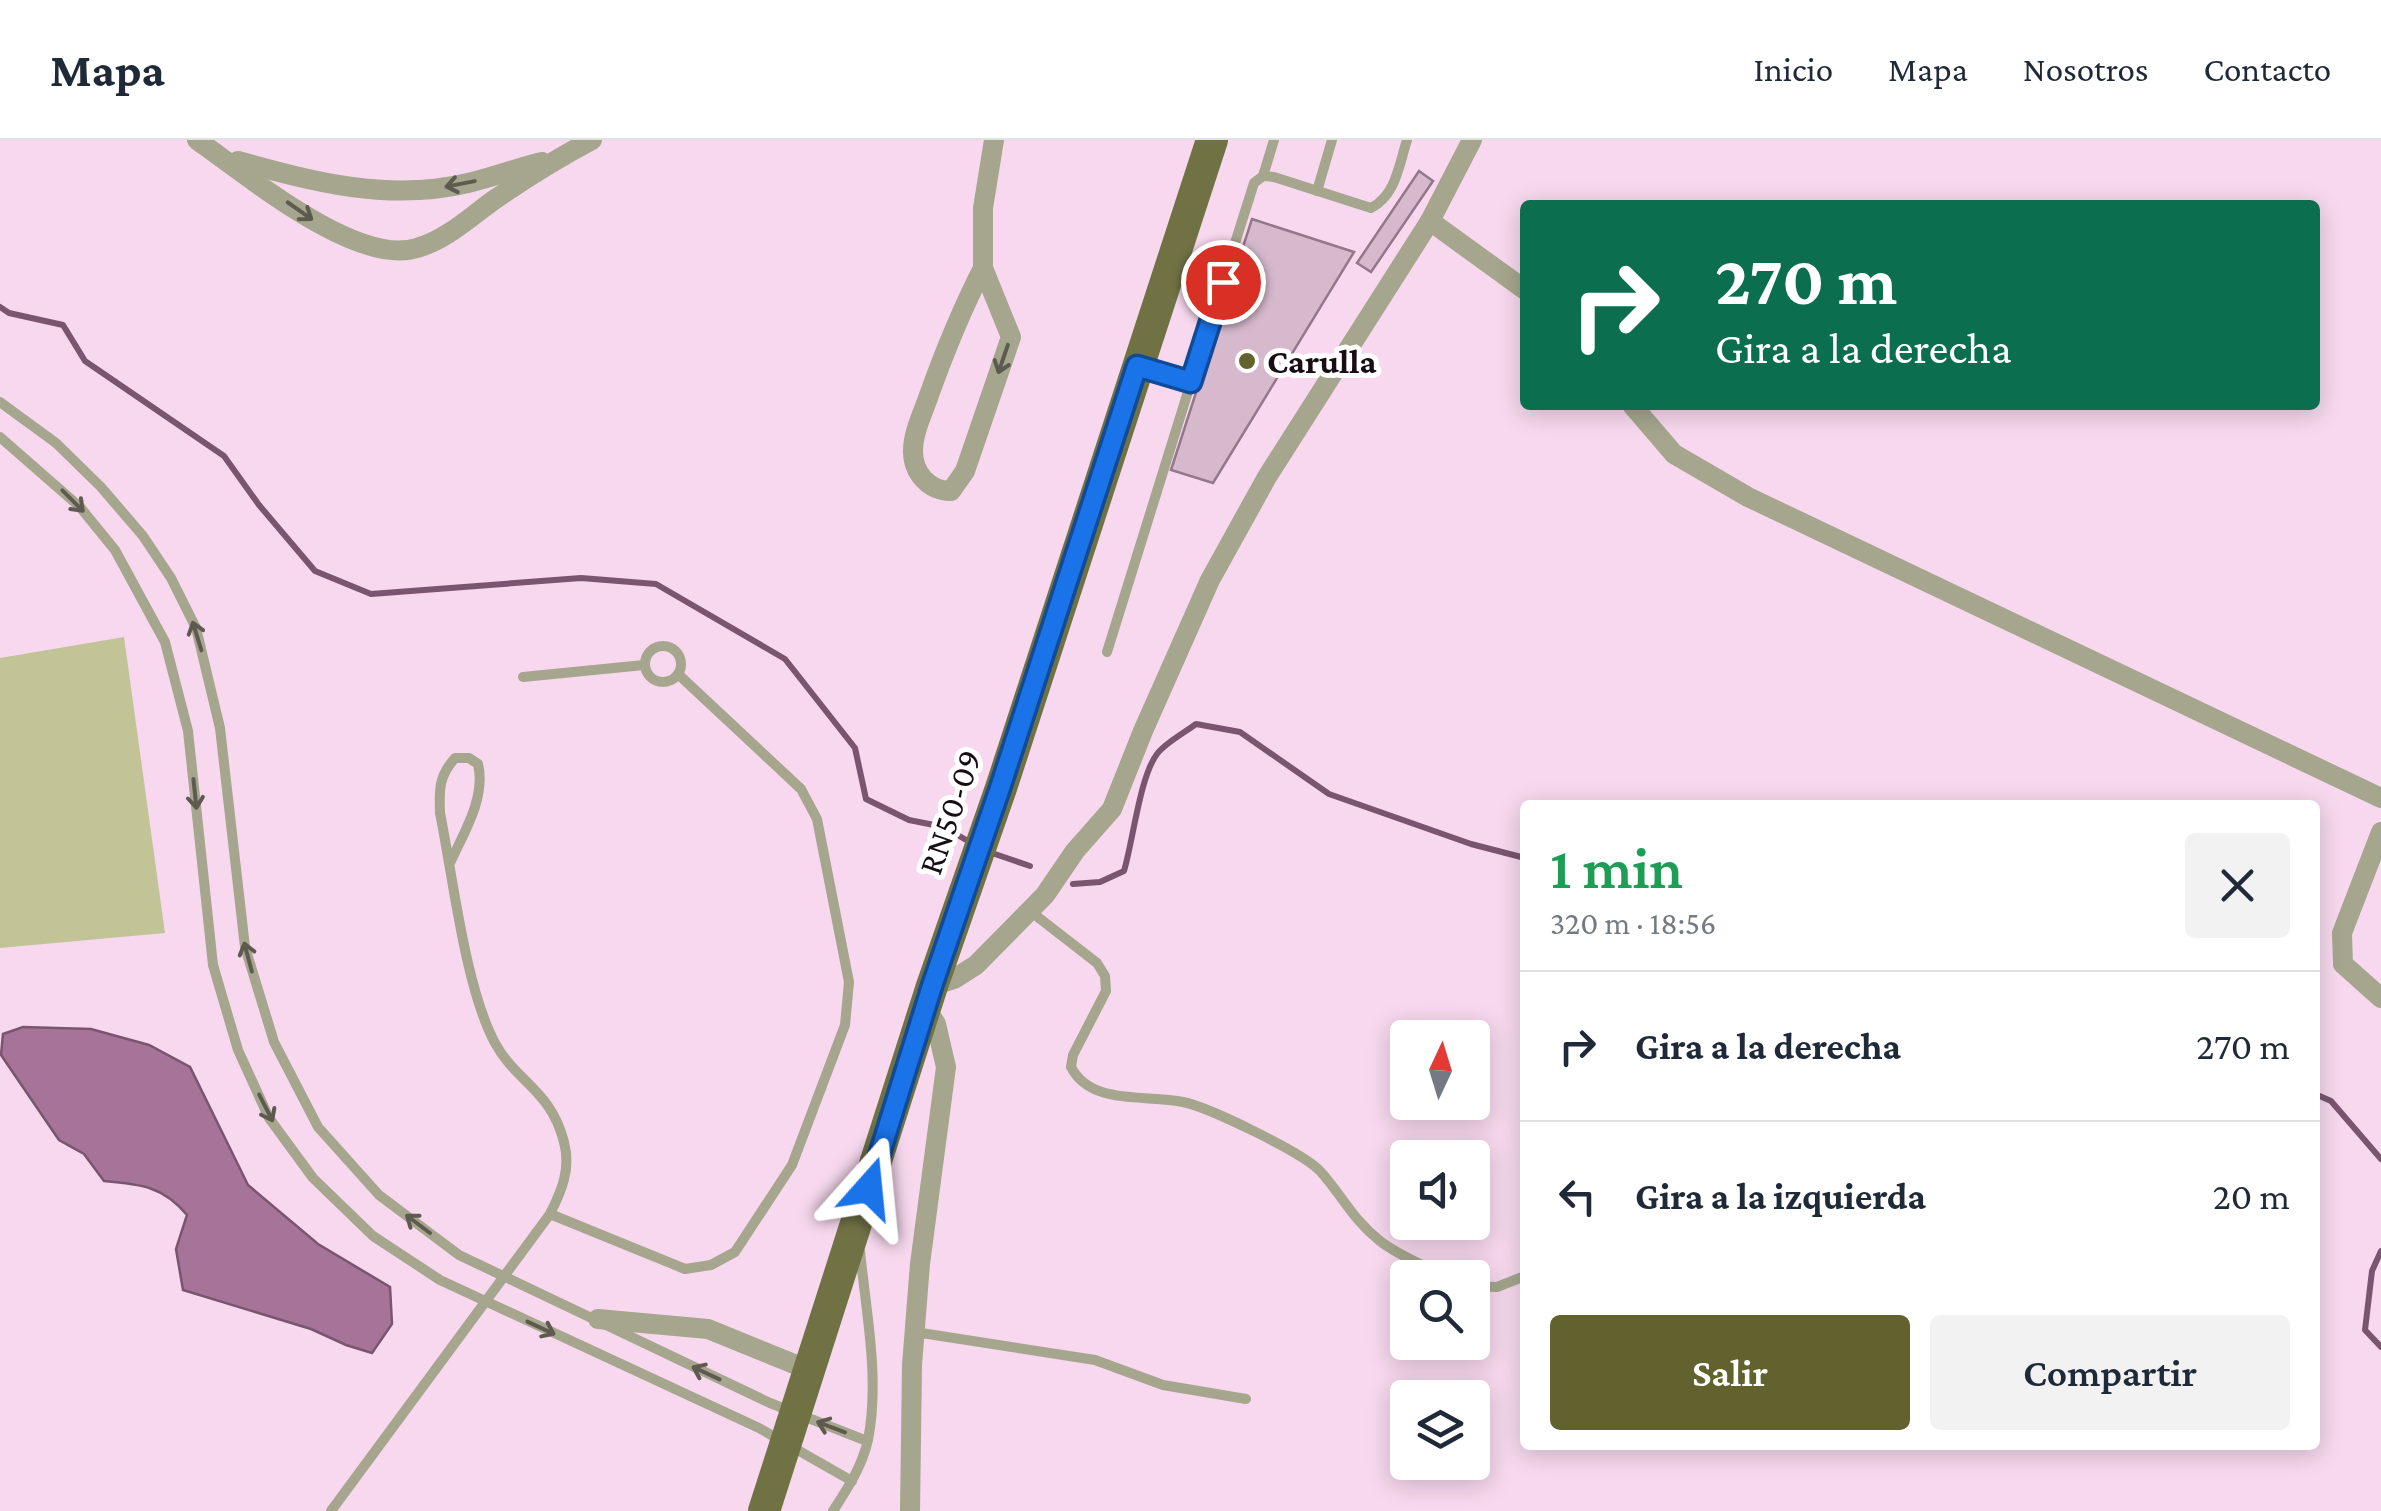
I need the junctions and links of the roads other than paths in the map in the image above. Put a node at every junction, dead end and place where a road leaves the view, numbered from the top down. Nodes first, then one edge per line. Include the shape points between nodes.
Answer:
1 (197, 140) edge
2 (592, 140) edge
3 (994, 140) edge
4 (1212, 140) edge
5 (1274, 140) edge
6 (1332, 140) edge
7 (1407, 140) edge
8 (1472, 140) edge
9 (552, 150) edge
10 (220, 156) junction
11 (1263, 176) junction
12 (1317, 191) junction
13 (1430, 221) junction
14 (983, 268) junction
15 (1520, 286) edge
16 (1137, 366) junction
17 (1191, 382) junction
18 (0, 402) edge
19 (1636, 410) edge
20 (0, 436) edge
21 (1107, 652) dead end
22 (644, 665) junction
23 (679, 675) junction
24 (523, 677) dead end
25 (2381, 798) edge
26 (2381, 832) edge
27 (450, 863) junction
28 (1029, 910) junction
29 (929, 996) junction
30 (2381, 998) edge
31 (550, 1214) junction
32 (857, 1224) junction
33 (1414, 1260) edge
34 (505, 1276) junction
35 (1520, 1278) edge
36 (1490, 1287) edge
37 (483, 1302) junction
38 (598, 1320) junction
39 (915, 1332) junction
40 (809, 1370) junction
41 (1246, 1399) dead end
42 (790, 1428) junction
43 (868, 1441) junction
44 (852, 1481) junction
45 (331, 1511) edge
46 (764, 1511) edge
47 (833, 1511) edge
48 (910, 1511) edge

1 - 10 street
2 - 9 street
3 - 14 street
4 - 16 main road, RN50-09
5 - 11 lane
6 - 12 lane
7 - 12 lane via 1383,202 1371,208
8 - 13 street
9 -> 10 street via 466,184 425,190 319,184
10 -> 9 street via 318,224 388,250 415,249 448,233
11 - 12 lane
11 - 17 lane via 1254,183
13 - 15 street
13 - 28 street via 1220,563 1112,809
14 -> 14 street via 1011,337 965,471 952,491 942,491 915,466 916,434 957,318
16 - 17 lane
16 - 29 main road, RN50-09
17 - 21 lane
34 -> 18 lane via 459,1255 379,1194 318,1127 274,1042 245,947 220,728 196,628 143,536 101,486
19 - 25 street via 1674,454 1748,498
20 -> 37 lane via 92,521 165,642 188,732 213,965 238,1050 269,1118 313,1178 372,1236
22 - 23 lane via 660,682
22 - 23 lane via 648,654 666,646 681,661
22 - 24 lane
23 - 31 lane via 800,789 817,819 850,982 845,1025 792,1165 735,1252 685,1269
26 - 30 street via 2342,934 2343,964
27 - 27 lane via 478,800 481,778 469,758 455,758 439,787
27 - 31 lane via 486,1022 496,1046 554,1111 566,1146 566,1180
28 - 29 street via 976,965
28 - 33 lane via 1105,976 1106,990 1073,1055 1076,1078 1106,1093 1188,1103 1299,1154 1384,1244
29 - 32 main road, RN50-09
29 - 39 street via 946,1066
31 - 34 lane
32 - 40 main road, RN50-09
32 - 43 lane via 870,1352
34 - 37 lane
34 - 38 lane
35 - 36 lane
37 -> 42 lane
37 - 45 lane
38 - 40 street via 708,1329
42 -> 38 lane
39 - 41 lane via 1094,1360 1163,1386
39 - 48 street
40 - 42 main road, RN50-09
43 -> 42 lane
42 - 44 lane
42 - 46 main road, RN50-09
43 - 44 lane
44 - 47 lane

